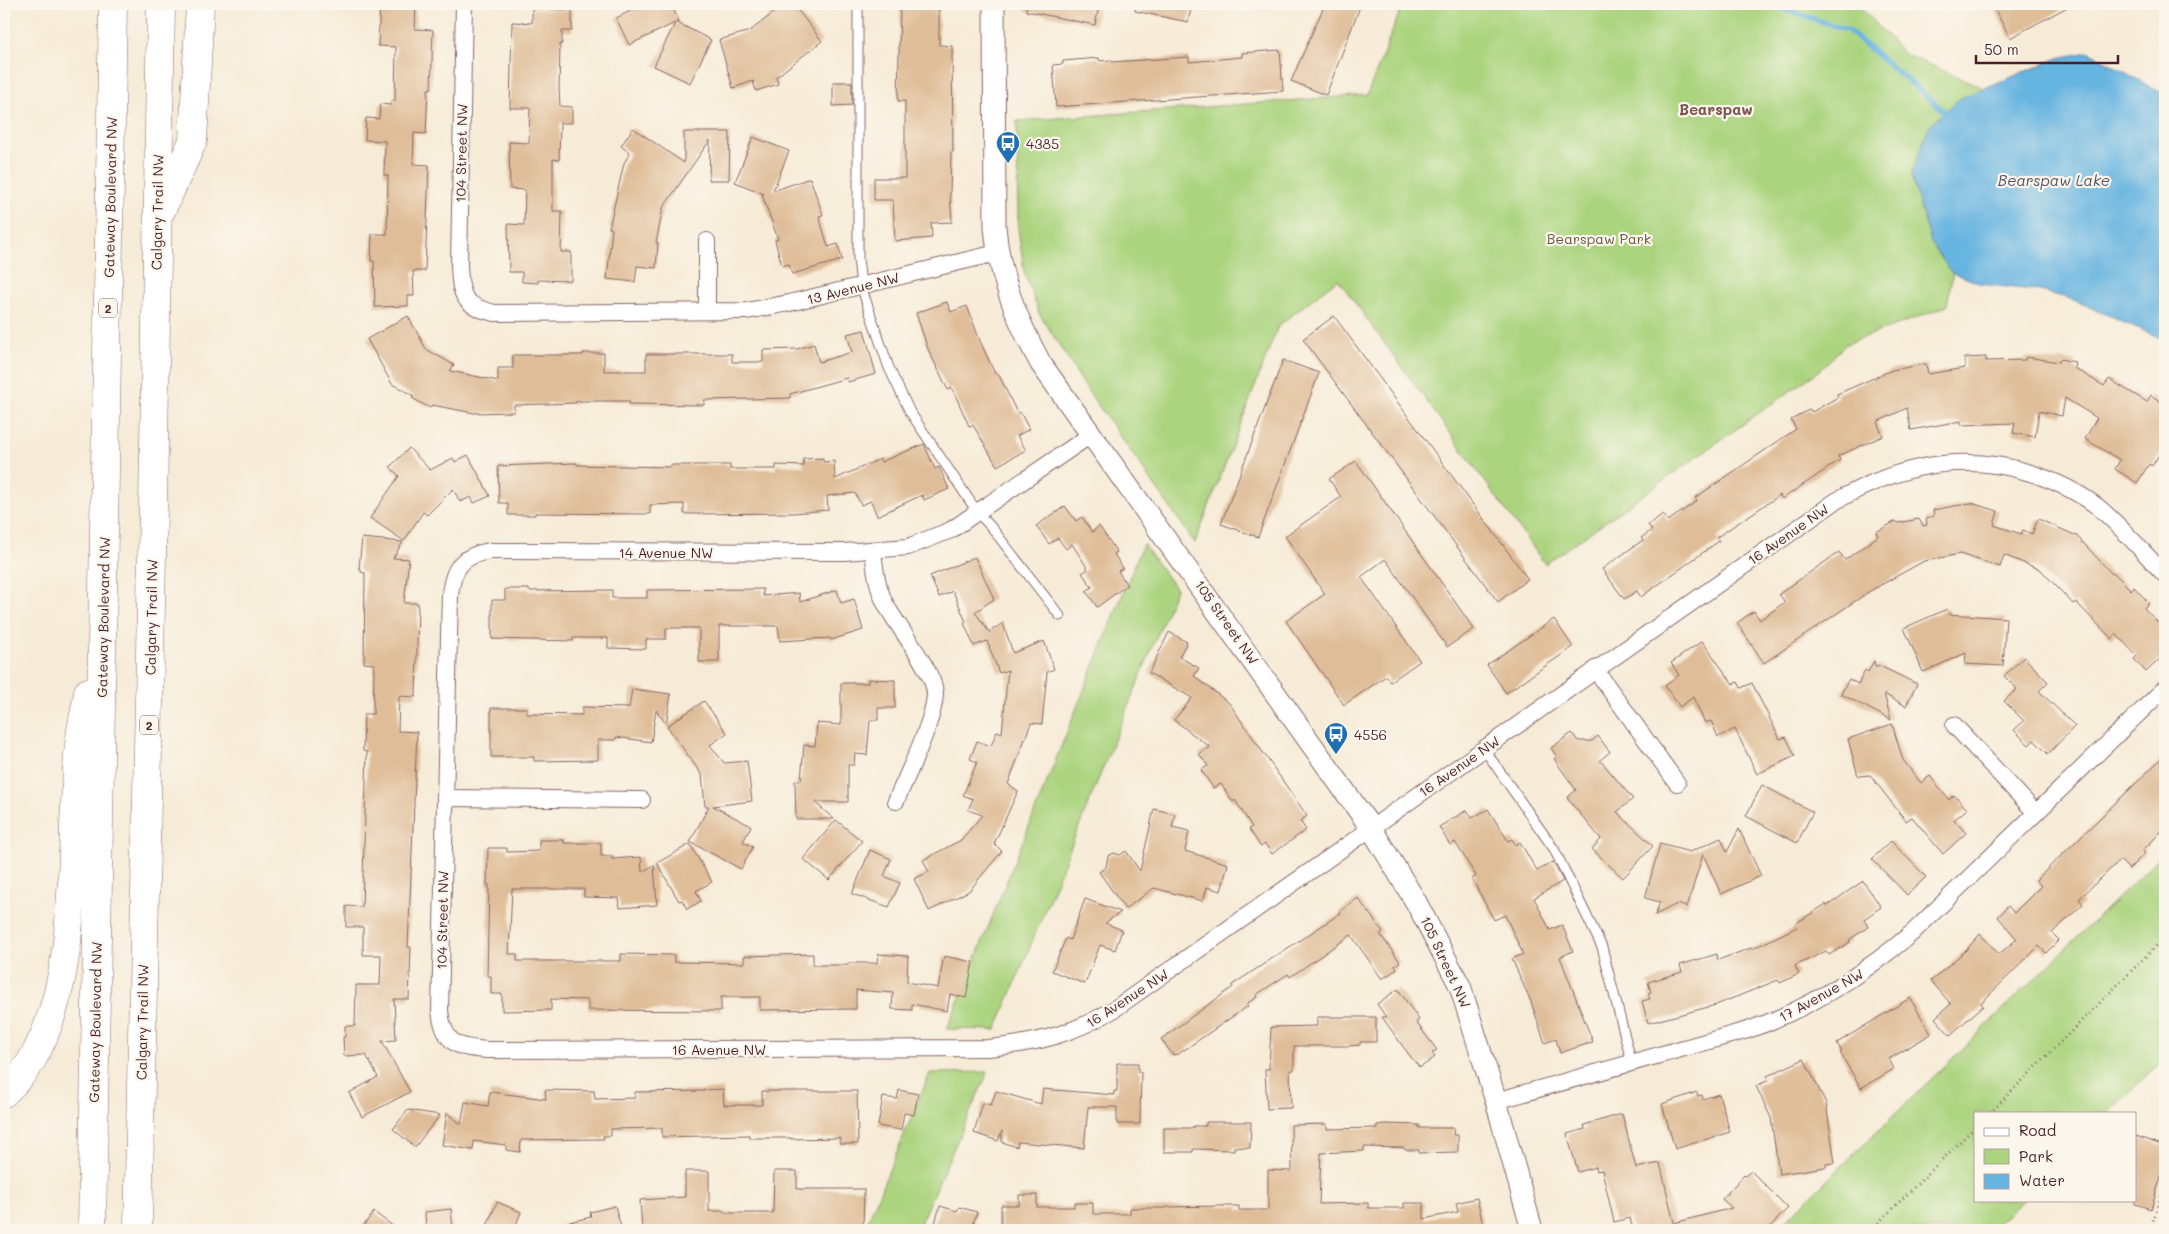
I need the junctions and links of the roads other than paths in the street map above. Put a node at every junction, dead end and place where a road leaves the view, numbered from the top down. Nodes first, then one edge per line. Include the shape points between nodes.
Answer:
1 (113, 4) edge
2 (161, 4) edge
3 (200, 4) edge
4 (464, 4) edge
5 (858, 4) edge
6 (994, 4) edge
7 (157, 219) junction
8 (707, 240) dead end
9 (997, 253) junction
10 (861, 285) junction
11 (466, 301) joint
12 (707, 311) junction
13 (1092, 434) junction
14 (978, 513) junction
15 (873, 551) junction
16 (462, 562) joint
17 (2165, 575) edge
18 (103, 612) junction
19 (1060, 616) dead end
20 (1594, 669) junction
21 (2165, 688) edge
22 (1954, 725) dead end
23 (1484, 749) junction
24 (1677, 783) dead end
25 (445, 798) junction
26 (642, 800) dead end
27 (896, 801) dead end
28 (2036, 813) junction
29 (1371, 828) junction
30 (449, 1040) joint
31 (1632, 1064) junction
32 (4, 1092) edge
33 (1496, 1101) junction
34 (92, 1230) edge
35 (138, 1230) edge
36 (1532, 1230) edge

1 - 18 highway, Gateway Boulevard NW / 2
2 - 7 highway, Calgary Trail NW / 2
3 - 7 highway via 193,141
4 - 11 street, 104 Street NW via 458,264
5 - 10 lane via 858,258
6 - 9 street, 105 Street NW via 994,218
7 - 35 highway, Calgary Trail NW / 2
8 - 12 street
9 - 10 street, 13 Avenue NW
9 - 13 street, 105 Street NW via 1025,335 1041,364
10 - 12 street, 13 Avenue NW via 763,308
10 - 14 lane via 899,392
11 - 12 street, 13 Avenue NW via 496,312
13 - 14 street, 14 Avenue NW
13 - 29 street, 105 Street NW
14 - 15 street, 14 Avenue NW via 951,530 908,547
14 - 19 lane
15 - 16 street, 14 Avenue NW via 490,551 478,553
15 - 27 street via 876,575 885,602 935,692 929,720
16 - 25 street, 104 Street NW via 455,571 450,595
17 - 20 street, 16 Avenue NW via 2120,527 2073,490 2024,471 1975,462 1924,466 1865,484 1836,501
18 - 32 highway via 80,737 67,933 59,990 48,1027 33,1058
18 - 34 highway, Gateway Boulevard NW / 2
20 - 23 street, 16 Avenue NW
20 - 24 street
21 - 28 street, 17 Avenue NW
22 - 28 street
23 - 29 street, 16 Avenue NW
23 - 31 lane via 1554,849 1602,947
25 - 26 street
25 - 30 street, 104 Street NW via 440,1011
28 - 31 street, 17 Avenue NW via 1912,934 1830,993 1778,1020
29 - 30 street, 16 Avenue NW via 1114,1010 1068,1033 1045,1040 988,1048 488,1050 460,1046
29 - 33 street, 105 Street NW via 1416,902 1460,986
31 - 33 street, 17 Avenue NW
33 - 36 street, 105 Street NW

